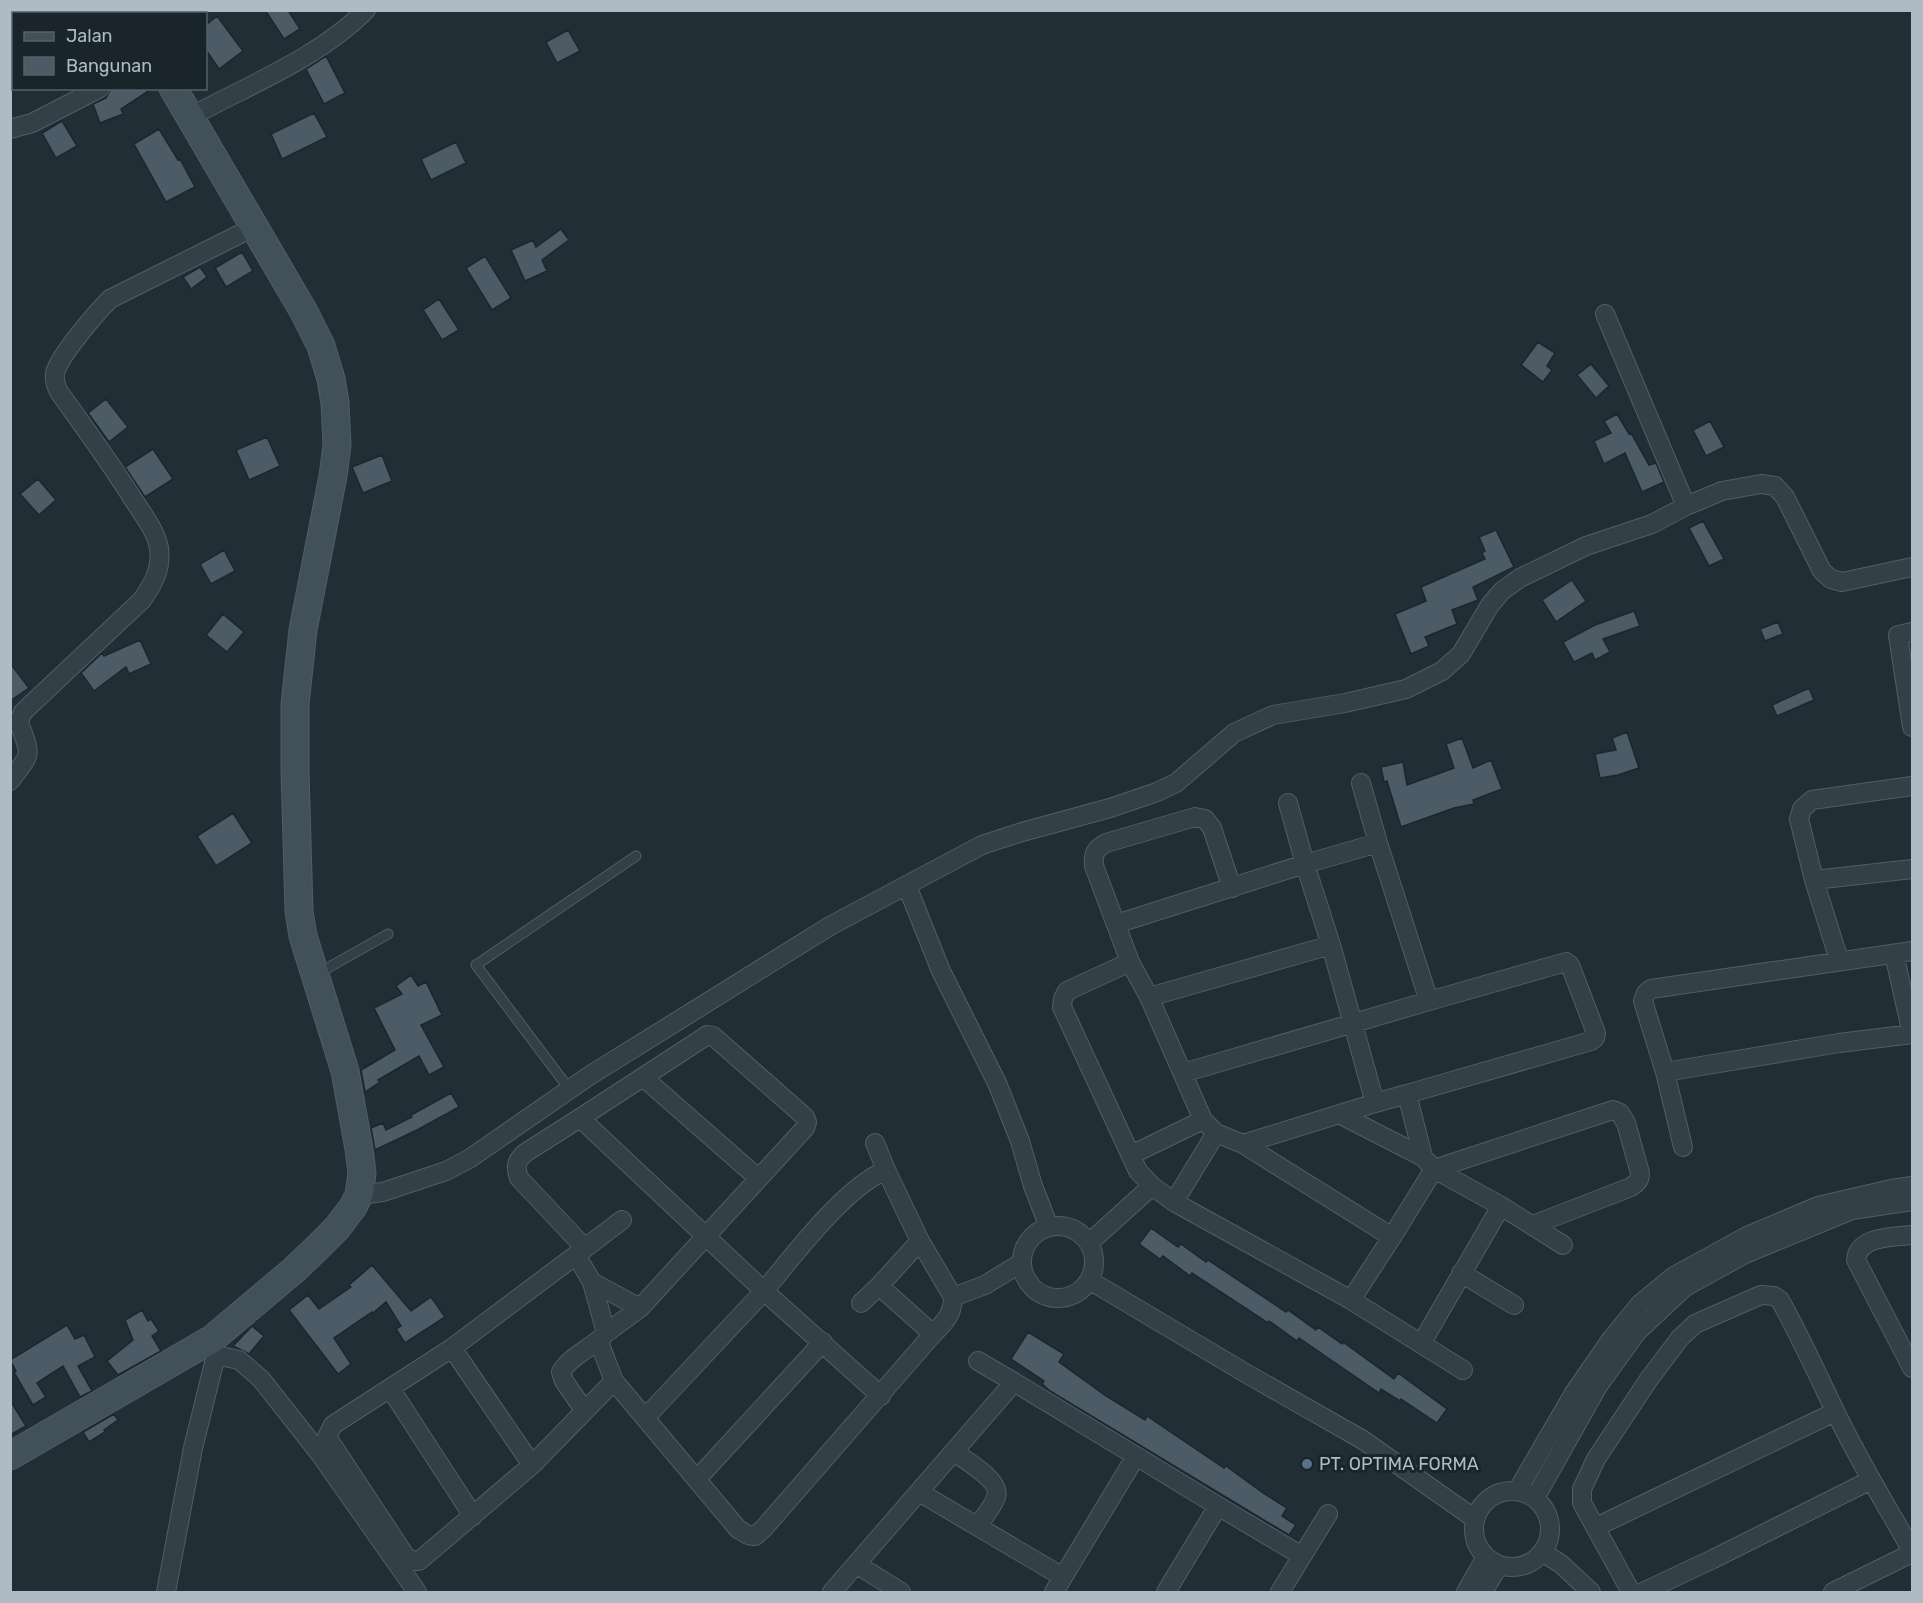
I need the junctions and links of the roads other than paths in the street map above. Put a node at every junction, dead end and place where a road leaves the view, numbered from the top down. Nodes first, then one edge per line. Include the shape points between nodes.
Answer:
1 (366, 10) edge
2 (96, 90) edge
3 (174, 90) edge
4 (190, 117) junction
5 (10, 129) edge
6 (254, 227) junction
7 (1605, 315) dead end
8 (1686, 506) junction
9 (1912, 567) edge
10 (1912, 632) edge
11 (1912, 727) edge
12 (10, 782) edge
13 (1361, 783) dead end
14 (1912, 786) edge
15 (1288, 803) dead end
16 (1378, 843) junction
17 (636, 856) dead end
18 (1305, 864) junction
19 (1912, 869) edge
20 (1814, 880) junction
21 (907, 886) junction
22 (1232, 888) junction
23 (1116, 924) junction
24 (388, 934) dead end
25 (1331, 945) junction
26 (1912, 951) edge
27 (1894, 954) junction
28 (1839, 960) junction
29 (1130, 962) junction
30 (315, 975) junction
31 (1149, 998) junction
32 (1429, 1001) junction
33 (1353, 1023) junction
34 (1912, 1034) edge
35 (1665, 1072) junction
36 (1183, 1073) junction
37 (644, 1078) junction
38 (570, 1090) junction
39 (1407, 1094) junction
40 (1374, 1103) junction
41 (1341, 1115) junction
42 (580, 1118) junction
43 (1210, 1127) junction
44 (874, 1143) dead end
45 (1243, 1144) junction
46 (1683, 1147) dead end
47 (1131, 1155) junction
48 (1428, 1163) junction
49 (886, 1170) junction
50 (758, 1178) junction
51 (1152, 1186) junction
52 (1912, 1186) edge
53 (359, 1195) junction
54 (1912, 1201) edge
55 (1174, 1202) junction
56 (1502, 1206) junction
57 (622, 1220) dead end
58 (1533, 1225) junction
59 (1049, 1227) junction
60 (706, 1234) junction
61 (1912, 1234) edge
62 (1392, 1237) junction
63 (920, 1241) junction
64 (1089, 1243) junction
65 (1563, 1245) dead end
66 (580, 1251) junction
67 (1022, 1263) junction
68 (1461, 1273) junction
69 (1089, 1280) junction
70 (592, 1282) junction
71 (879, 1286) junction
72 (764, 1291) junction
73 (953, 1297) junction
74 (1351, 1300) junction
75 (861, 1303) dead end
76 (1514, 1305) dead end
77 (640, 1308) junction
78 (933, 1334) junction
79 (602, 1337) junction
80 (823, 1342) junction
81 (1421, 1344) junction
82 (214, 1347) junction
83 (452, 1348) junction
84 (978, 1361) dead end
85 (1912, 1368) edge
86 (1463, 1370) dead end
87 (614, 1381) junction
88 (1014, 1382) junction
89 (390, 1388) junction
90 (881, 1396) junction
91 (584, 1410) junction
92 (1835, 1412) junction
93 (645, 1418) junction
94 (954, 1452) junction
95 (10, 1456) edge
96 (1136, 1456) junction
97 (532, 1465) junction
98 (697, 1479) junction
99 (1871, 1479) junction
100 (1517, 1491) junction
101 (919, 1492) junction
102 (1535, 1498) junction
103 (1218, 1506) junction
104 (1329, 1514) dead end
105 (473, 1516) junction
106 (1475, 1519) junction
107 (978, 1525) junction
108 (1596, 1527) junction
109 (1542, 1552) junction
110 (1912, 1552) edge
111 (1302, 1556) junction
112 (1493, 1561) junction
113 (856, 1564) junction
114 (1058, 1585) edge
115 (166, 1593) edge
116 (417, 1593) edge
117 (832, 1593) edge
118 (901, 1593) edge
119 (1166, 1593) edge
120 (1280, 1593) edge
121 (1466, 1593) edge
122 (1483, 1593) edge
123 (1591, 1593) edge
124 (1631, 1593) edge
125 (1643, 1593) edge
126 (1833, 1593) edge

1 - 4 street via 307,55
2 - 5 street via 32,123
3 - 4 street
4 - 6 street
6 - 12 street via 110,299 91,319 56,371 59,392 142,513 159,547 159,563 155,581 142,600 23,712 19,722 28,756
6 - 30 street via 321,346 337,421 333,476 303,630 295,704 299,911
7 - 8 street
8 - 9 street via 1722,491 1761,484 1775,486 1785,497 1821,571 1831,579 1842,582
8 - 21 street via 1652,524 1578,549 1520,578 1490,605 1461,654 1442,671 1406,689 1345,704 1273,715 1234,733 1176,783 1157,792 982,845
10 - 11 street via 1898,635
13 - 16 street
14 - 20 street via 1807,803 1799,819
15 - 18 street
16 - 18 street
16 - 32 street
17 - 38 lane via 476,965
18 - 22 street
18 - 25 street
19 - 20 street
20 - 28 street
21 - 38 street via 830,926
21 - 59 street via 941,971 997,1083
22 - 23 street
22 - 23 street via 1212,828 1205,819 1195,817 1106,843 1093,855
23 - 29 street
24 - 30 lane
25 - 31 street
25 - 33 street
26 - 27 street
27 - 28 street
27 - 34 street
28 - 35 street via 1652,989 1643,1001
29 - 31 street
29 - 47 street via 1067,991 1062,1007
30 - 53 street via 345,1071 362,1173
31 - 36 street
32 - 33 street
32 - 39 street via 1566,962 1595,1038
33 - 36 street
33 - 40 street
34 - 35 street
35 - 46 street
36 - 43 street
37 - 42 street
37 - 50 street
37 - 50 street via 707,1035 713,1036 806,1117 811,1122
38 - 53 street via 446,1171 383,1192
39 - 40 street
39 - 48 street
40 - 41 street
41 - 45 street
41 - 48 street
42 - 60 street
42 - 66 street via 525,1153 516,1168 519,1178
43 - 45 street
43 - 47 street
43 - 55 street
44 - 49 street
45 - 62 street
47 - 51 street via 1138,1172
48 - 56 street
48 - 58 street via 1613,1110 1620,1113 1640,1179 1631,1187
48 - 62 street
49 - 63 street
49 - 72 street via 859,1185
50 - 60 street
51 - 55 street
51 - 64 street
52 - 100 street via 1818,1206 1747,1236 1674,1276 1640,1304 1612,1338 1574,1393
53 - 82 street via 348,1214 318,1247
54 - 102 street via 1852,1210 1745,1254 1685,1287 1637,1332 1598,1386
55 - 74 street
56 - 58 street
56 - 68 street
57 - 66 street
58 - 65 street
59 - 64 street via 1073,1229
59 - 67 street via 1029,1239
60 - 72 street
60 - 77 street
61 - 85 street via 1878,1239 1862,1246 1856,1260
62 - 74 street
63 - 71 street
63 - 73 street
64 - 69 street via 1094,1262
66 - 70 street
66 - 83 street
67 - 69 street via 1028,1283 1045,1296 1066,1297
67 - 73 street via 985,1285
68 - 76 street
68 - 81 street
69 - 106 street via 1363,1440
70 - 77 street
70 - 79 street
71 - 75 street
71 - 78 street
72 - 80 street
72 - 93 street
73 - 78 street via 949,1317
74 - 81 street
77 - 79 street
78 - 90 street
79 - 87 street
79 - 91 street via 561,1371
80 - 90 street
80 - 98 street
81 - 86 street
82 - 95 street via 138,1383
82 - 115 street
82 - 116 street via 239,1360 261,1379 320,1454
83 - 89 street
83 - 97 street
84 - 88 street
87 - 91 street
87 - 93 street
88 - 94 street
88 - 96 street
89 - 105 street
89 - 105 street via 333,1425 328,1431 329,1442 410,1559 420,1561
90 - 98 street via 755,1536 738,1529
91 - 97 street
92 - 99 street
92 - 108 street
92 - 108 street via 1803,1340 1774,1296 1761,1295 1695,1324 1649,1379 1587,1476 1582,1503
93 - 98 street
94 - 101 street
94 - 107 street via 997,1489
96 - 103 street
96 - 114 street
97 - 105 street
99 - 110 street
99 - 125 street
100 - 102 street
100 - 106 street via 1491,1497
101 - 107 street
101 - 113 street
102 - 109 street via 1543,1506 1550,1529
103 - 111 street
103 - 119 street
104 - 111 street
106 - 112 street via 1476,1540
107 - 114 street
108 - 124 street
109 - 112 street via 1523,1565 1511,1567
109 - 123 street
110 - 126 street
111 - 120 street
112 - 121 street
112 - 122 street
113 - 117 street
113 - 118 street

